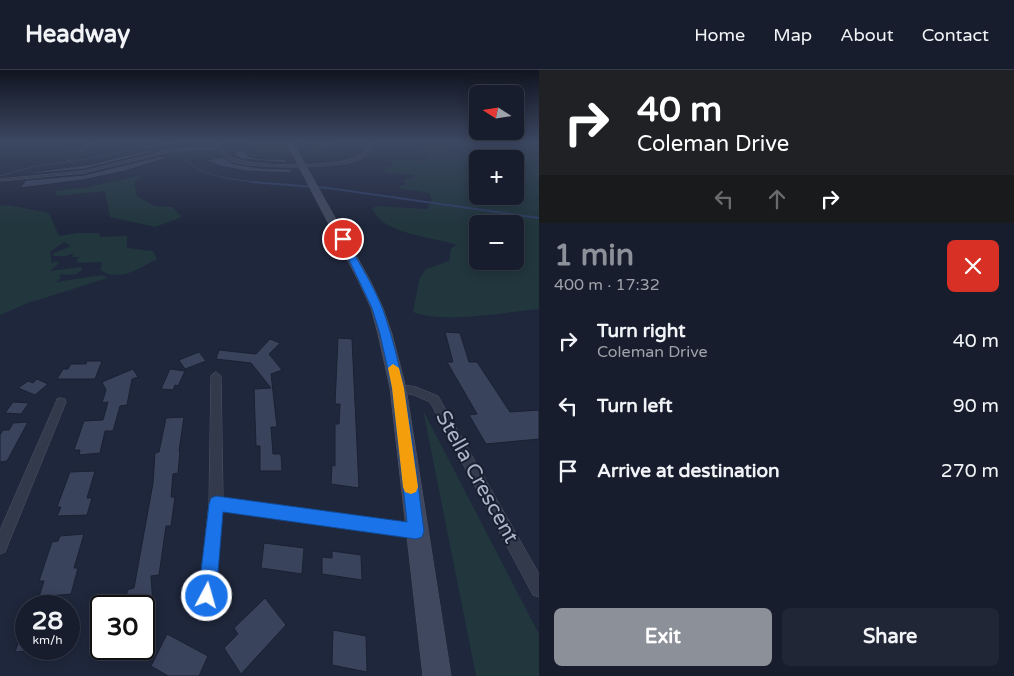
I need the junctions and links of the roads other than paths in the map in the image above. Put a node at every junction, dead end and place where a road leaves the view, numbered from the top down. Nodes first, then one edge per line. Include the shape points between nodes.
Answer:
1 (95, 169) edge
2 (305, 169) edge
3 (0, 180) edge
4 (216, 376) dead end
5 (398, 388) junction
6 (62, 402) dead end
7 (216, 504) junction
8 (416, 531) junction
9 (0, 547) edge
10 (539, 589) edge
11 (207, 596) dead end
12 (437, 676) edge

1 - 3 street
2 - 5 main road via 377,308
4 - 7 street
5 - 8 main road
5 - 10 street, Stella Crescent via 434,399
6 - 9 street
7 - 8 street
7 - 11 street
8 - 12 main road

